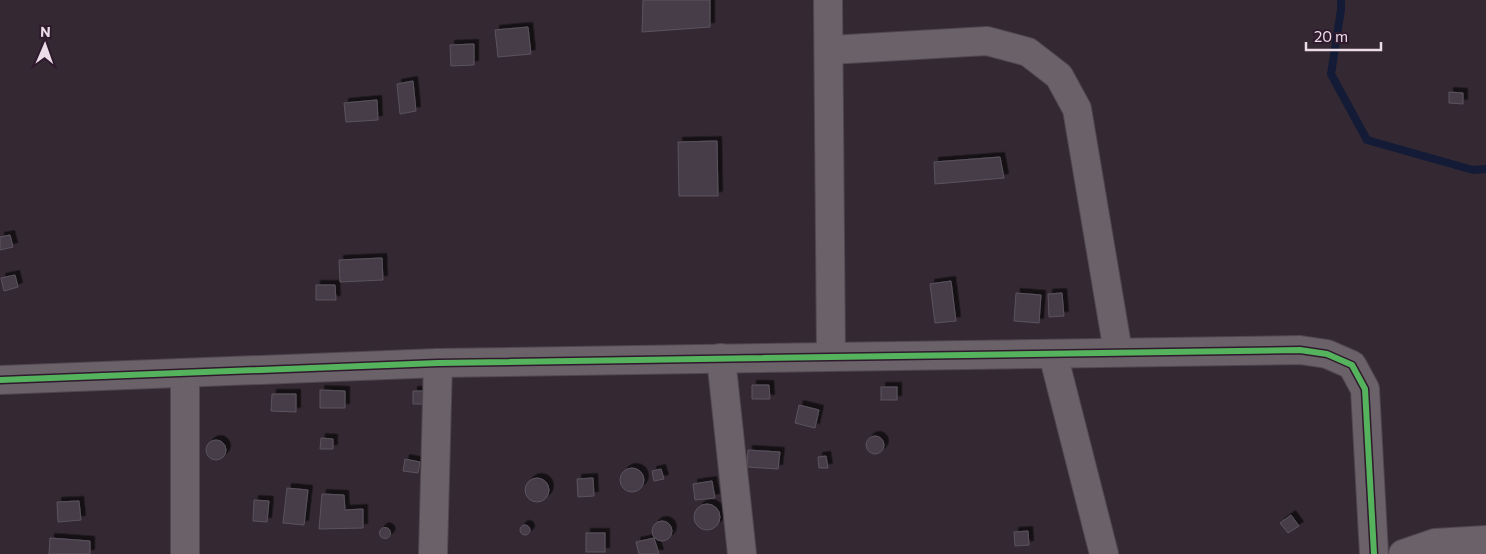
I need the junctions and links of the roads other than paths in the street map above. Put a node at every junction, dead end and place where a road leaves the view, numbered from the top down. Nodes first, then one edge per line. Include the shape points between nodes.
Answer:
1 (828, 0) edge
2 (830, 50) junction
3 (1118, 352) junction
4 (1053, 354) junction
5 (831, 357) junction
6 (721, 358) junction
7 (438, 363) junction
8 (185, 373) junction
9 (0, 380) edge
10 (1486, 540) edge
11 (185, 554) edge
12 (433, 554) edge
13 (742, 554) edge
14 (1104, 554) edge
15 (1374, 554) edge
16 (1403, 554) edge

1 - 2 street
2 - 3 street via 987,41 1028,52 1059,76 1078,109
2 - 5 street
3 - 4 street
3 - 15 street via 1300,350 1327,354 1352,365 1365,388
4 - 5 street
4 - 14 street
5 - 6 street
6 - 7 street
6 - 13 street
7 - 8 street
7 - 12 street
8 - 9 street
8 - 11 street
10 - 16 street via 1435,543

